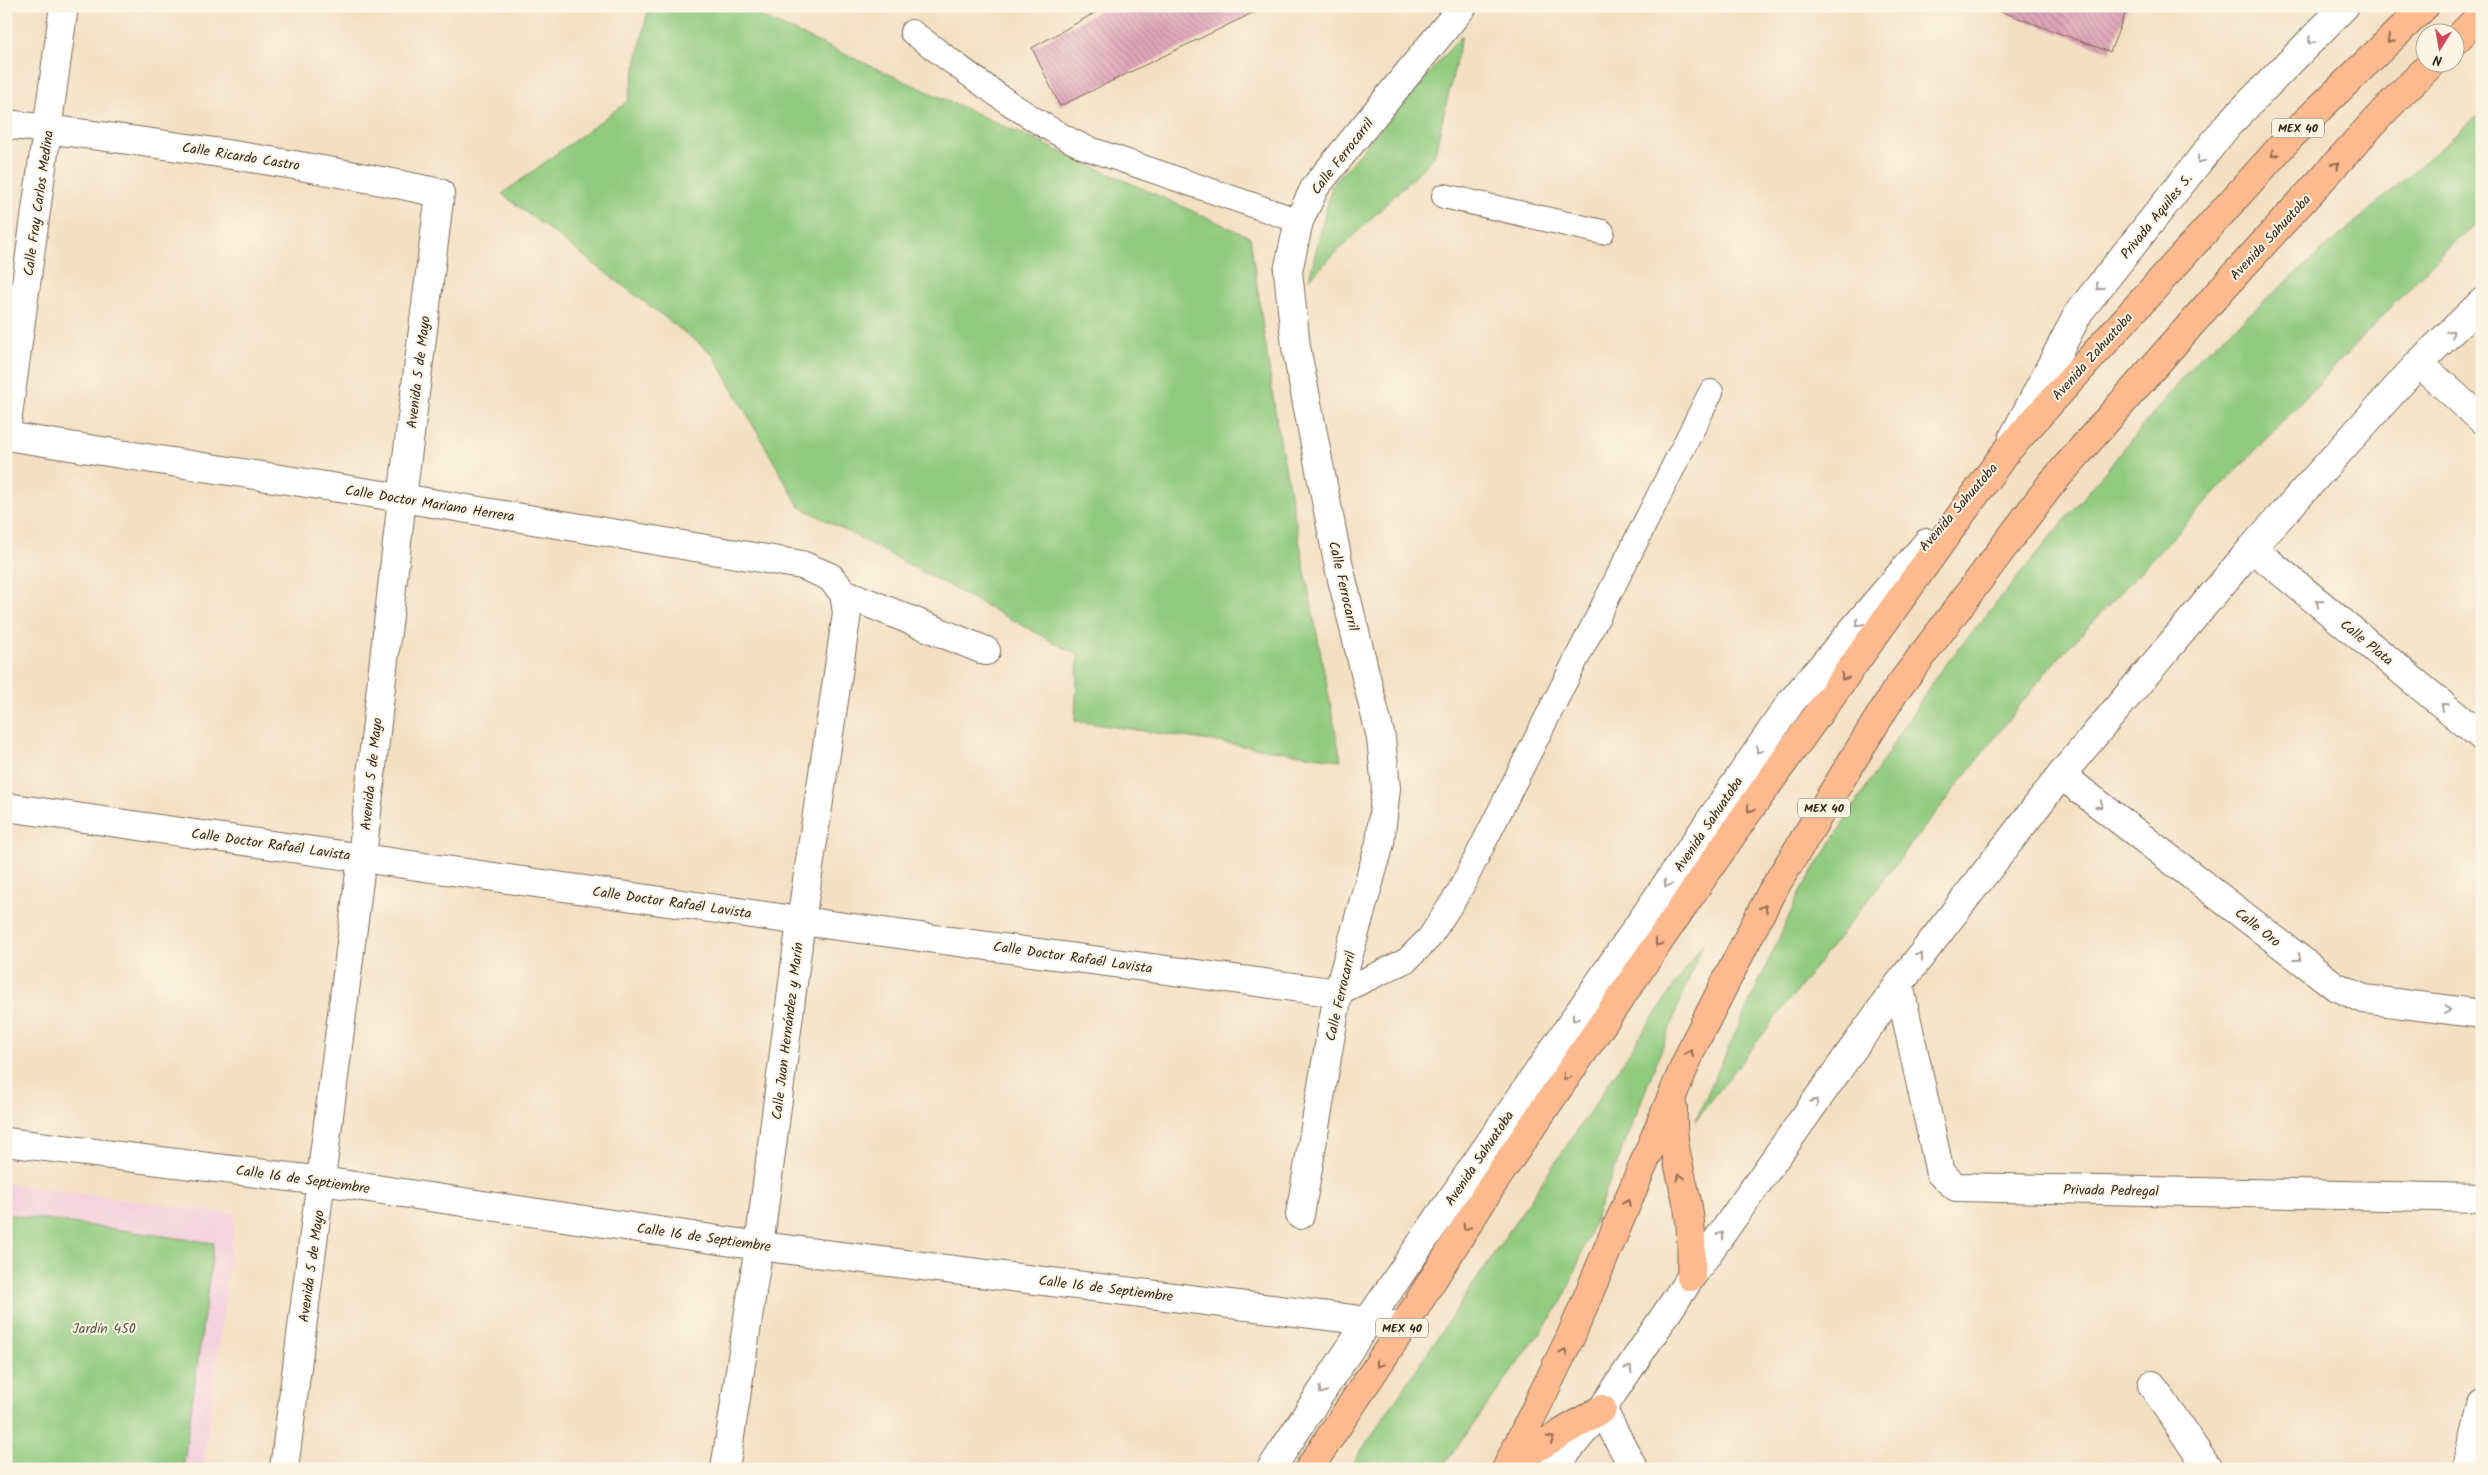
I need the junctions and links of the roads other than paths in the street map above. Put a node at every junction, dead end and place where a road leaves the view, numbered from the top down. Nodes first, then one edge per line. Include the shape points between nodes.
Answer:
1 (64, 6) edge
2 (1463, 6) edge
3 (2345, 6) edge
4 (2425, 6) edge
5 (2482, 14) edge
6 (2466, 30) edge
7 (912, 32) dead end
8 (2423, 72) edge
9 (6, 124) edge
10 (48, 129) junction
11 (1444, 196) dead end
12 (1299, 221) junction
13 (436, 228) joint
14 (1602, 232) dead end
15 (2482, 302) edge
16 (2419, 363) junction
17 (1711, 392) dead end
18 (2482, 420) edge
19 (6, 430) edge
20 (6, 436) edge
21 (2005, 453) junction
22 (402, 498) junction
23 (2252, 548) junction
24 (844, 593) junction
25 (986, 651) dead end
26 (2482, 737) edge
27 (2062, 775) junction
28 (6, 807) edge
29 (362, 857) junction
30 (801, 921) junction
31 (1899, 984) junction
32 (1338, 993) junction
33 (2482, 1014) edge
34 (1674, 1093) junction
35 (6, 1142) edge
36 (322, 1181) junction
37 (2482, 1198) edge
38 (1300, 1215) dead end
39 (760, 1246) junction
40 (1691, 1277) junction
41 (1368, 1320) junction
42 (1403, 1327) junction
43 (2152, 1385) dead end
44 (2482, 1404) edge
45 (1602, 1409) junction
46 (1507, 1466) edge
47 (284, 1469) edge
48 (725, 1469) edge
49 (1271, 1469) edge
50 (1309, 1469) edge
51 (1553, 1469) edge
52 (1634, 1469) edge
53 (2208, 1469) edge
54 (2467, 1469) edge

1 - 10 street, Calle Fray Carlos Medina
2 - 12 street, Calle Ferrocarril via 1315,187
3 -> 21 street, Privada Aquiles S. via 2227,126 2079,312
4 -> 21 main road, Avenida Zahuatoba / MEX 40 via 2290,137
5 - 6 main road
7 - 12 lane via 1052,132 1084,147
34 -> 8 main road, Avenida Sahuatoba / MEX 40 via 1694,1044 1771,894 1894,693 2051,484 2220,291
9 - 10 street, Calle Ricardo Castro
10 - 13 street, Calle Ricardo Castro via 238,154 440,193
10 - 19 street, Calle Fray Carlos Medina
11 - 14 lane
12 - 32 street, Calle Ferrocarril via 1288,271 1296,348 1339,567 1380,738 1386,788 1380,843
13 - 22 street, Avenida 5 de Mayo
16 -> 15 street
16 - 18 street
16 - 23 street
17 - 32 lane via 1459,892 1429,938 1407,960
20 - 22 street, Calle Doctor Mariano Herrera
21 -> 41 street, Avenida Sahuatoba via 1791,702
21 -> 42 main road, Avenida Sahuatoba / MEX 40 via 1739,824 1492,1186
22 - 24 street, Calle Doctor Mariano Herrera via 802,565 830,576
22 - 29 street, Avenida 5 de Mayo
26 -> 23 street, Calle Plata
23 - 27 street
24 - 25 street
24 - 30 street, Calle Juan Hernández y Marín via 847,613
31 -> 27 street
27 -> 33 street, Calle Oro via 2336,986 2364,999
28 - 29 street, Calle Doctor Rafaél Lavista
29 - 30 street, Calle Doctor Rafaél Lavista
29 - 36 street, Avenida 5 de Mayo
30 - 32 street, Calle Doctor Rafaél Lavista
30 - 39 street, Calle Juan Hernández y Marín
31 - 37 street, Privada Pedregal via 1940,1173 1956,1186
40 -> 31 street
32 - 38 street, Calle Ferrocarril
40 -> 34 main road via 1692,1240 1688,1207 1673,1145
46 -> 34 main road, Avenida Sahuatoba / MEX 40 via 1571,1336
35 - 36 street, Calle 16 de Septiembre
36 - 39 street, Calle 16 de Septiembre
36 - 47 street, Avenida 5 de Mayo
39 - 41 street, Calle 16 de Septiembre
39 - 48 street, Calle Juan Hernández y Marín
45 -> 40 street
41 - 42 street, Calle 16 de Septiembre
41 -> 49 street, Avenida Sahuatoba
42 -> 50 main road, Avenida Sahuatoba / MEX 40
43 - 53 street
44 - 54 street
46 -> 45 main road
45 - 51 street
45 - 52 street

